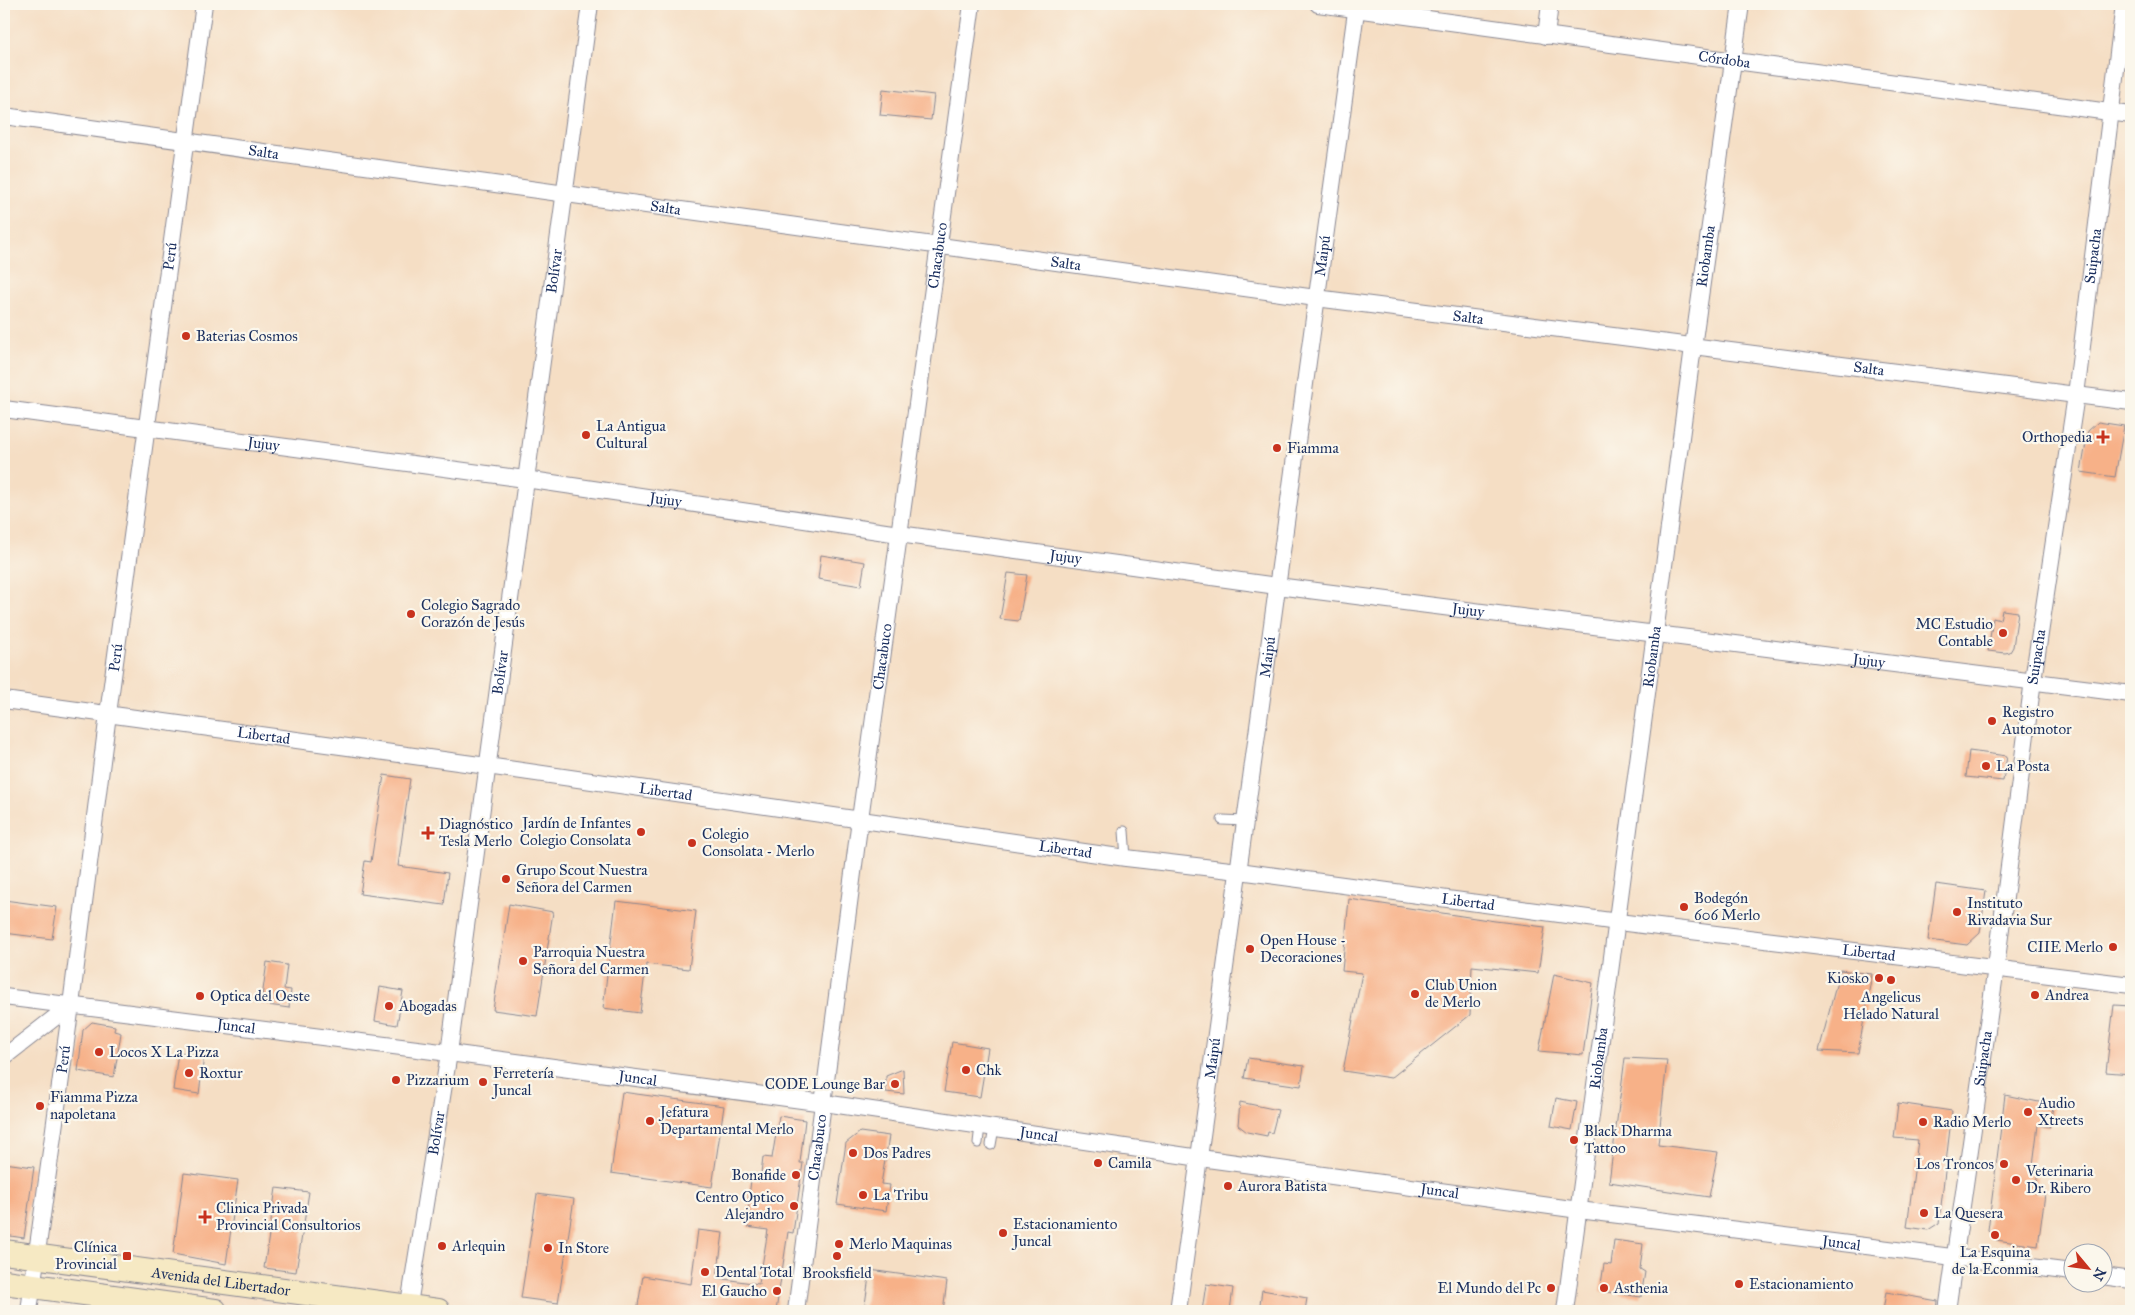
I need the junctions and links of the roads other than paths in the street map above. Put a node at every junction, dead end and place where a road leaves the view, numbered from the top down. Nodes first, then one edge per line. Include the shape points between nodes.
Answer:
1 (204, 4) edge
2 (590, 4) edge
3 (972, 4) edge
4 (1318, 4) edge
5 (1550, 4) edge
6 (1740, 4) edge
7 (2124, 4) edge
8 (1356, 6) edge
9 (1546, 36) junction
10 (1733, 61) junction
11 (2110, 113) junction
12 (2131, 115) edge
13 (4, 116) edge
14 (186, 142) junction
15 (563, 195) junction
16 (940, 246) junction
17 (1316, 298) junction
18 (1693, 347) junction
19 (2076, 395) junction
20 (2131, 402) edge
21 (4, 409) edge
22 (148, 429) junction
23 (524, 479) junction
24 (899, 534) junction
25 (1277, 586) junction
26 (1656, 634) junction
27 (2034, 680) junction
28 (2131, 694) edge
29 (4, 700) edge
30 (108, 714) junction
31 (487, 766) junction
32 (860, 819) junction
33 (1222, 820) dead end
34 (1246, 821) junction
35 (1124, 831) dead end
36 (1126, 858) junction
37 (1239, 871) junction
38 (1618, 922) junction
39 (1996, 968) junction
40 (2131, 985) edge
41 (4, 997) edge
42 (71, 1006) junction
43 (449, 1053) junction
44 (4, 1057) edge
45 (824, 1103) junction
46 (987, 1127) junction
47 (978, 1143) dead end
48 (991, 1145) dead end
49 (1200, 1158) junction
50 (1580, 1210) junction
51 (4, 1252) edge
52 (36, 1256) junction
53 (1955, 1257) junction
54 (2062, 1271) edge
55 (2112, 1277) edge
56 (2131, 1280) edge
57 (4, 1282) edge
58 (32, 1286) junction
59 (408, 1309) edge
60 (28, 1311) edge
61 (215, 1311) edge
62 (438, 1311) edge
63 (796, 1311) edge
64 (1178, 1311) edge
65 (1565, 1311) edge
66 (1947, 1311) edge

1 - 14 street, Perú
2 - 15 street, Bolívar
3 - 16 street, Chacabuco
4 - 8 street, Córdoba
5 - 9 street
6 - 10 street, Riobamba
7 - 11 street, Suipacha
8 - 9 street, Córdoba
8 - 17 street, Maipú
9 - 10 street, Córdoba
10 - 11 street, Córdoba
10 - 18 street, Riobamba
11 - 12 street, Córdoba
11 - 19 street, Suipacha
13 - 14 street, Salta
14 - 15 street, Salta
14 - 22 street, Perú
15 - 16 street, Salta
15 - 23 street, Bolívar
16 - 17 street, Salta
16 - 24 street, Chacabuco
17 - 18 street, Salta
17 - 25 street, Maipú
18 - 19 street, Salta
18 - 26 street, Riobamba
19 - 20 street, Salta
19 - 27 street, Suipacha
21 - 22 street, Jujuy
22 - 23 street, Jujuy
22 - 30 street, Perú
23 - 24 street, Jujuy
23 - 31 street, Bolívar
24 - 25 street, Jujuy
24 - 32 street, Chacabuco
25 - 26 street, Jujuy
25 - 34 street, Maipú
26 - 27 street, Jujuy
26 - 38 street, Riobamba
27 - 28 street, Jujuy
27 - 39 street, Suipacha
29 - 30 street, Libertad
30 - 31 street, Libertad
30 - 42 street, Perú
31 - 32 street, Libertad
31 - 43 street, Bolívar
32 - 36 street, Libertad
32 - 45 street, Chacabuco
33 - 34 lane
34 - 37 street, Maipú
35 - 36 lane
36 - 37 street, Libertad
37 - 38 street, Libertad
37 - 49 street, Maipú
38 - 39 street, Libertad
38 - 50 street, Riobamba
39 - 40 street, Libertad
39 - 53 street, Suipacha
41 - 42 street, Juncal
42 - 43 street, Juncal
42 - 44 street
42 - 52 street, Perú
43 - 45 street, Juncal
43 - 59 street, Bolívar
45 - 46 street, Juncal
45 - 63 street, Chacabuco
46 - 47 lane
46 - 48 lane
46 - 49 street, Juncal
49 - 50 street, Juncal
49 - 64 street, Maipú
50 - 53 street, Juncal
50 - 65 street, Riobamba
51 - 52 main road, Avenida del Libertador
52 - 58 street, Perú
52 - 59 main road, Avenida del Libertador
53 - 54 street, Juncal
53 - 66 street, Suipacha
55 - 56 street
57 - 58 main road, Avenida del Libertador
58 - 60 street, Perú
58 - 61 main road, Avenida del Libertador
59 - 62 main road, Avenida del Libertador

